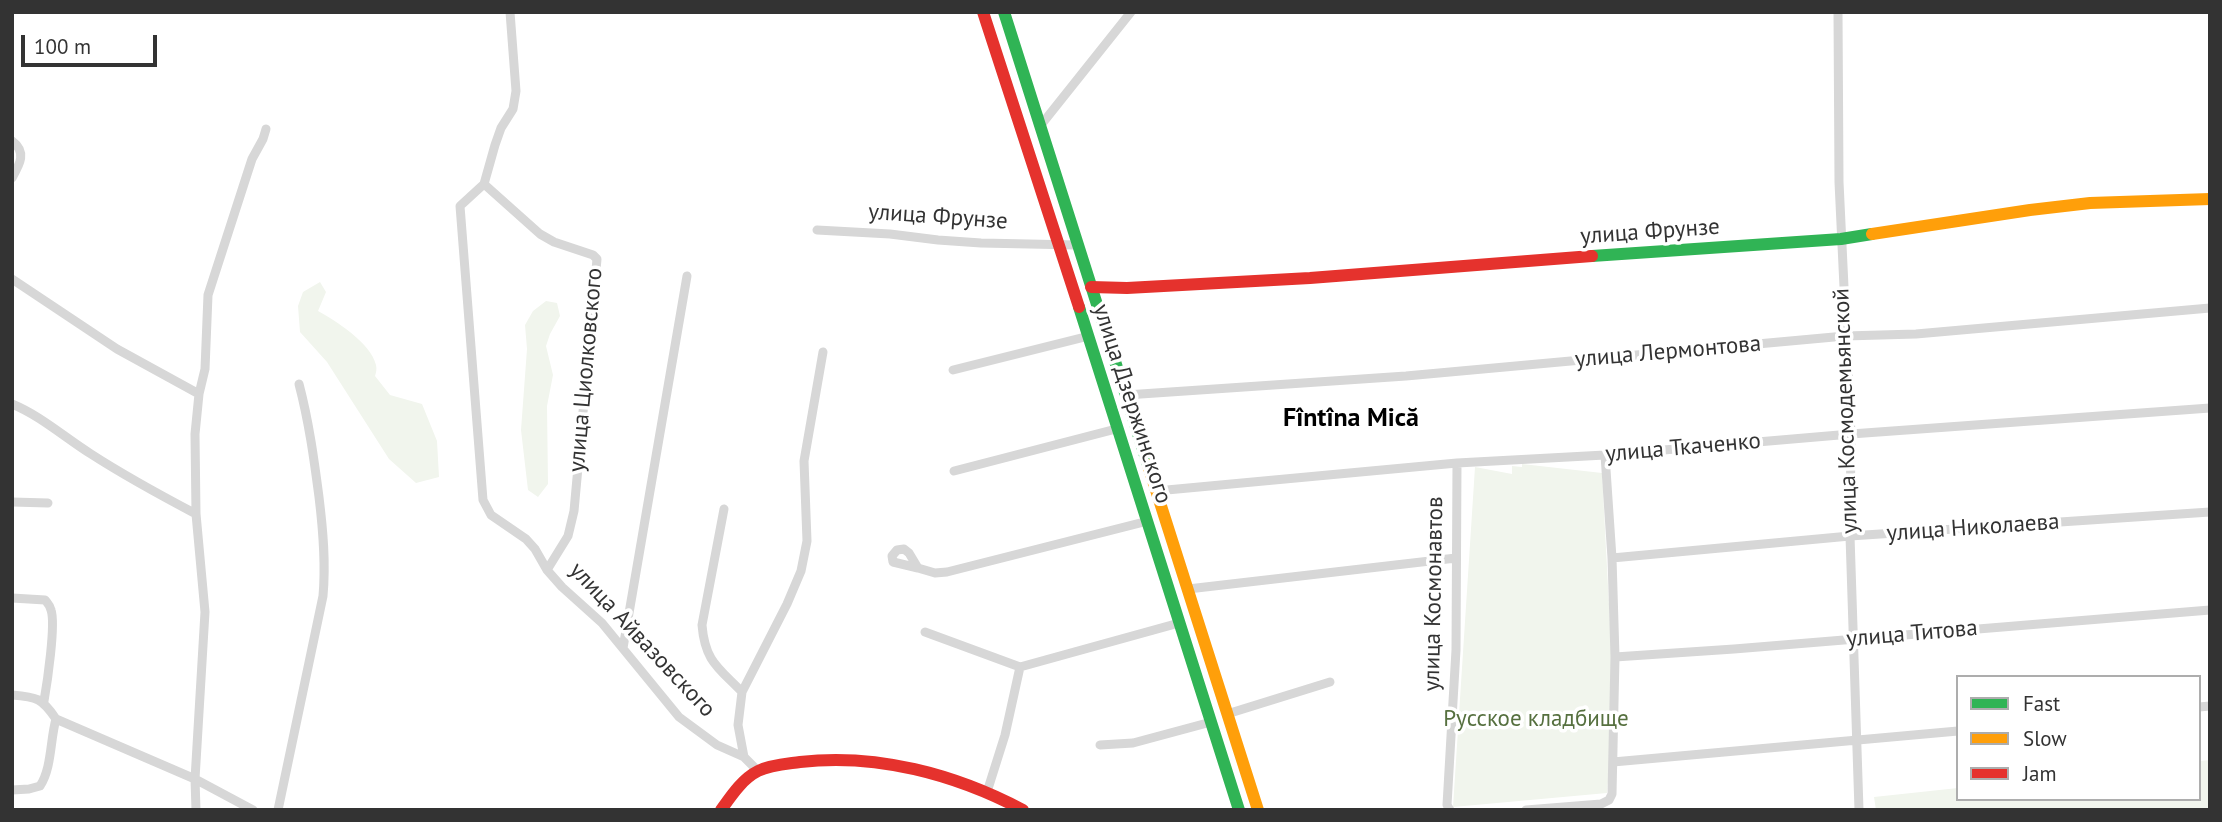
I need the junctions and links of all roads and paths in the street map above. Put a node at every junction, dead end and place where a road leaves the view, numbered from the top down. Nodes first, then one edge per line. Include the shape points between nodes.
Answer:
1 (510, 12) edge
2 (983, 12) edge
3 (1004, 12) edge
4 (1131, 12) edge
5 (1838, 12) edge
6 (1041, 125) junction
7 (266, 129) dead end
8 (12, 141) edge
9 (12, 178) edge
10 (484, 184) junction
11 (2210, 199) edge
12 (817, 230) dead end
13 (1841, 239) junction
14 (1057, 244) junction
15 (1077, 245) junction
16 (687, 276) dead end
17 (12, 279) edge
18 (1091, 287) junction
19 (2210, 308) edge
20 (1088, 336) junction
21 (1845, 337) junction
22 (823, 352) dead end
23 (953, 370) dead end
24 (299, 384) dead end
25 (199, 394) junction
26 (1126, 394) junction
27 (12, 404) edge
28 (2210, 408) edge
29 (1116, 429) junction
30 (1851, 433) junction
31 (1605, 455) junction
32 (1457, 463) junction
33 (954, 471) dead end
34 (1156, 491) junction
35 (12, 502) edge
36 (48, 503) dead end
37 (724, 509) dead end
38 (2210, 512) edge
39 (196, 514) junction
40 (1148, 521) junction
41 (1850, 536) junction
42 (1456, 558) junction
43 (1612, 558) junction
44 (918, 568) dead end
45 (547, 570) junction
46 (1188, 589) junction
47 (12, 598) edge
48 (2210, 610) edge
49 (1179, 623) junction
50 (925, 632) dead end
51 (1852, 638) junction
52 (624, 648) junction
53 (1615, 657) junction
54 (1020, 667) junction
55 (1330, 682) dead end
56 (743, 692) junction
57 (12, 695) edge
58 (44, 701) junction
59 (1227, 714) junction
60 (56, 719) junction
61 (1211, 722) junction
62 (1956, 731) edge
63 (1856, 741) junction
64 (1100, 745) dead end
65 (744, 757) junction
66 (1613, 762) junction
67 (758, 771) junction
68 (195, 779) junction
69 (12, 790) edge
70 (988, 792) junction
71 (196, 810) edge
72 (253, 810) edge
73 (278, 810) edge
74 (721, 810) edge
75 (1023, 810) edge
76 (1240, 810) edge
77 (1258, 810) edge
78 (1450, 810) edge
79 (1526, 810) edge
80 (1859, 810) edge

1 - 10 street via 516,91
2 - 14 main road, улица Дзержинского
3 - 6 main road, улица Дзержинского
4 - 6 street
5 - 13 street, улица Космодемьянской
6 - 15 main road, улица Дзержинского
7 - 25 street via 208,295 205,369
8 - 9 street via 22,156
10 - 45 street, улица Айвазовского via 460,206 482,500 491,515 526,539
10 - 45 street, улица Циолковского via 540,234 597,259 574,511 568,536
11 - 13 main road, улица Фрунзе via 2090,203
12 - 14 street, улица Фрунзе
13 - 18 main road, улица Фрунзе via 1310,278
13 - 21 street, улица Космодемьянской
14 - 15 street, улица Фрунзе
14 - 20 main road, улица Дзержинского
15 - 18 main road, улица Дзержинского
16 - 52 street
17 - 25 street via 117,349
18 - 26 main road, улица Дзержинского
19 - 21 street, улица Лермонтова
20 - 23 street
20 - 29 main road, улица Дзержинского
21 - 26 street, улица Лермонтова via 1406,376
21 - 30 street, улица Космодемьянской
22 - 56 street, улица Айвазовского via 804,461 807,541 801,571
24 - 73 street via 313,444 325,577
25 - 39 street
26 - 34 main road, улица Дзержинского
27 - 39 street
28 - 30 street, улица Ткаченко
29 - 33 street
29 - 40 main road, улица Дзержинского
30 - 31 street, улица Ткаченко
30 - 41 street, улица Космодемьянской
31 - 32 street, улица Ткаченко
31 - 43 street
32 - 34 street, улица Ткаченко
32 - 42 street, улица Космонавтов
34 - 46 main road, улица Дзержинского
35 - 36 street
37 - 56 street, улица Айвазовского via 703,638 716,667
38 - 41 street, улица Николаева
39 - 68 street via 205,612
40 - 44 street via 936,573
40 - 49 main road, улица Дзержинского
41 - 43 street, улица Николаева
41 - 51 street, улица Космодемьянской
42 - 46 street
42 - 78 street, улица Космонавтов
43 - 53 street
45 - 52 street, улица Айвазовского
46 - 59 main road, улица Дзержинского
47 - 58 street via 45,600 51,607
48 - 51 street, улица Титова
49 - 54 street
49 - 61 main road, улица Дзержинского
50 - 54 street
51 - 53 street, улица Титова
51 - 63 street, улица Космодемьянской
52 - 65 street, улица Айвазовского via 679,717
53 - 66 street
54 - 70 street
55 - 59 street
56 - 65 street, улица Айвазовского via 737,725
57 - 58 street
58 - 60 street
59 - 77 main road, улица Дзержинского
60 - 68 street
60 - 69 street via 45,778 40,786
61 - 64 street via 1133,743
61 - 76 main road, улица Дзержинского
62 - 63 street
63 - 66 street
63 - 80 street, улица Космодемьянской
65 - 67 street, улица Айвазовского
66 - 79 street via 1609,800
67 - 70 main road via 811,761 872,761
67 - 74 main road
68 - 71 street
68 - 72 street
70 - 75 main road

